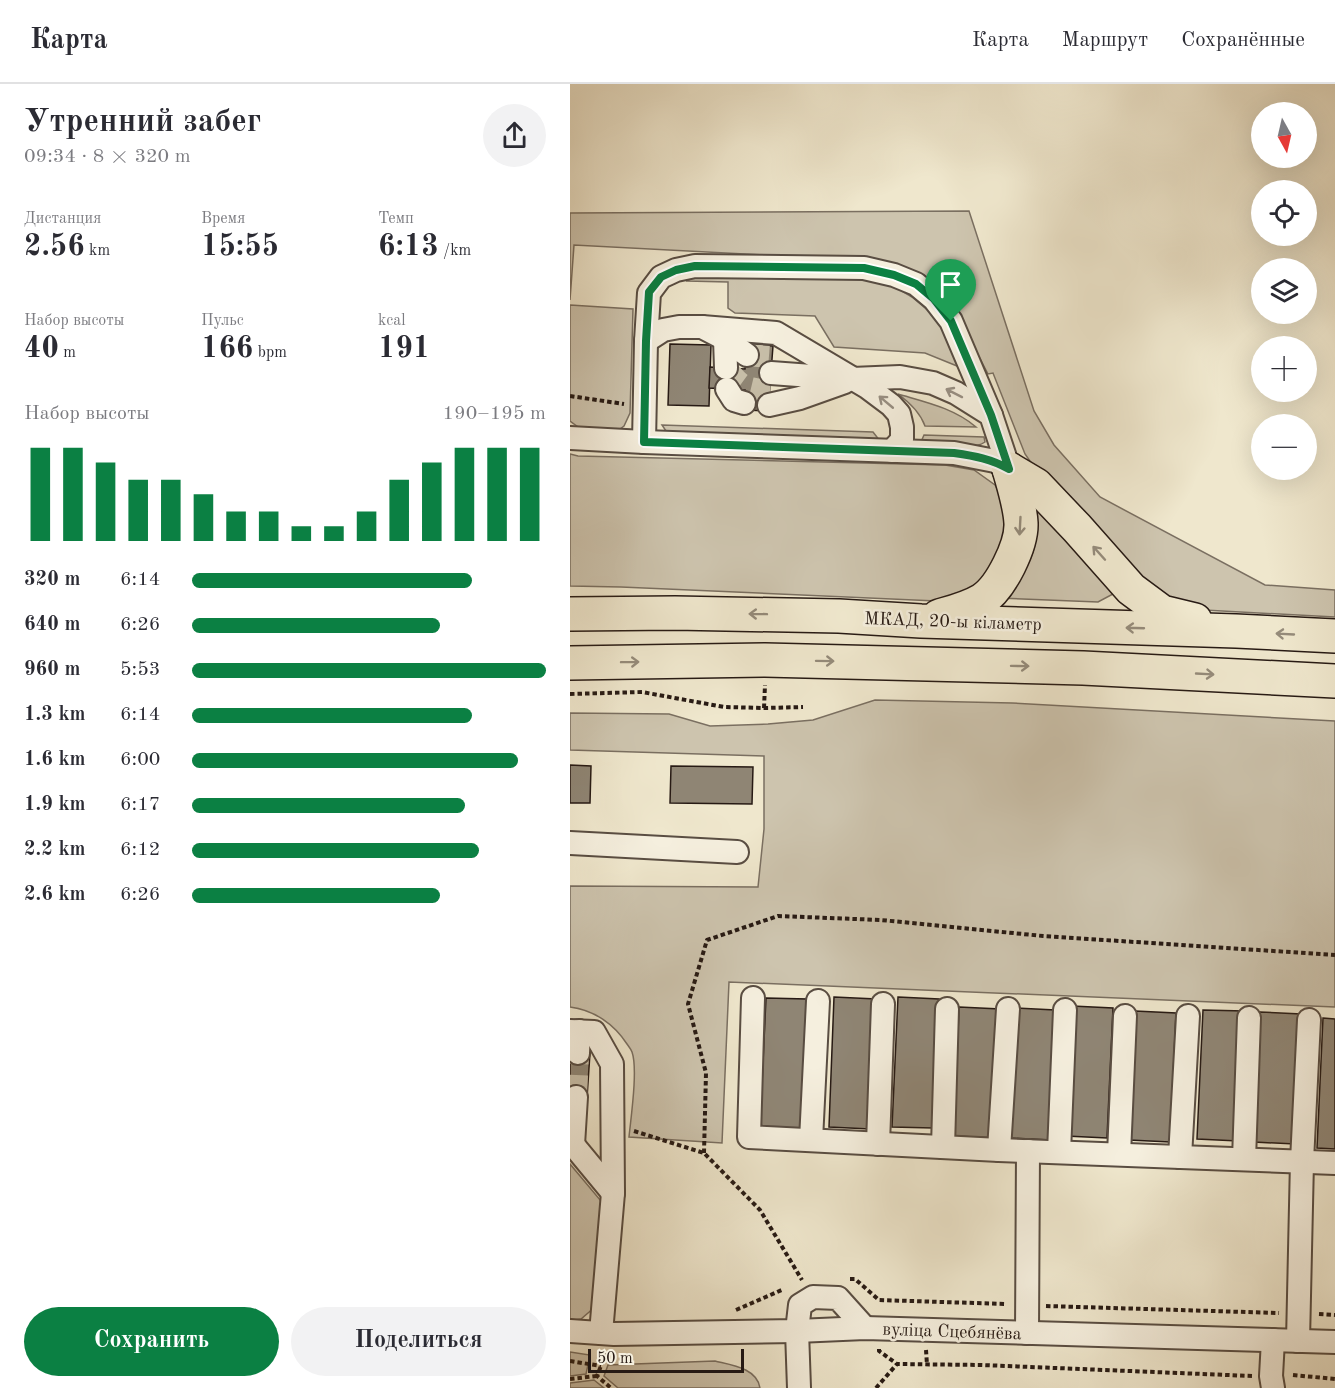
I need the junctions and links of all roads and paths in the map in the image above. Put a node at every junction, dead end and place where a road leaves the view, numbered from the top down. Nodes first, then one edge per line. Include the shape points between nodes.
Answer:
1 (702, 327) junction
2 (725, 339) junction
3 (646, 341) junction
4 (747, 355) tunnel mouth
5 (852, 379) junction
6 (732, 386) tunnel mouth
7 (991, 415) junction
8 (570, 438) edge
9 (644, 442) junction
10 (892, 451) junction
11 (1009, 469) junction
12 (570, 614) edge
13 (921, 621) junction
14 (1236, 631) junction
15 (1335, 636) edge
16 (570, 671) edge
17 (1335, 681) edge
18 (803, 707) dead end
19 (570, 843) edge
20 (736, 852) dead end
21 (1335, 955) edge
22 (753, 998) dead end
23 (818, 1001) dead end
24 (883, 1005) dead end
25 (947, 1009) dead end
26 (1008, 1009) dead end
27 (1065, 1010) dead end
28 (1125, 1016) dead end
29 (1188, 1016) dead end
30 (1249, 1018) dead end
31 (1309, 1020) dead end
32 (576, 1038) edge
33 (576, 1097) dead end
34 (612, 1124) junction
35 (811, 1140) junction
36 (572, 1143) edge
37 (878, 1143) junction
38 (943, 1147) junction
39 (999, 1150) junction
40 (1028, 1151) junction
41 (1059, 1152) junction
42 (704, 1153) junction
43 (1119, 1154) junction
44 (1180, 1157) junction
45 (1244, 1159) junction
46 (1302, 1161) junction
47 (1335, 1162) edge
48 (613, 1193) junction
49 (855, 1279) dead end
50 (802, 1281) dead end
51 (1028, 1305) junction
52 (1299, 1313) junction
53 (1335, 1315) edge
54 (865, 1328) junction
55 (570, 1331) edge
56 (797, 1331) junction
57 (1027, 1333) junction
58 (601, 1334) junction
59 (1273, 1340) junction
60 (1298, 1341) junction
61 (1335, 1342) edge
62 (570, 1361) edge
63 (601, 1366) dead end
64 (597, 1376) dead end
65 (1335, 1378) edge
66 (570, 1379) edge
67 (1272, 1382) edge
68 (799, 1388) edge
69 (876, 1388) edge

1 - 2 street
1 - 3 street via 663,330
1 - 5 street via 776,333
2 - 4 street
2 - 6 street
3 - 7 street via 649,292 661,277 676,270 695,266 864,268 916,284 934,299 951,321
3 - 9 street
5 - 5 street via 770,381
7 -> 5 street via 933,383 900,377
10 -> 5 street via 902,440 899,414
7 - 11 street
8 - 9 street
9 - 10 street
10 - 11 street via 954,453 995,461
11 -> 13 highway via 1021,525 1011,562 984,599
14 -> 11 highway via 1162,612 1131,589 1036,485
13 -> 12 highway, МКАД, 20-ы кіламетр via 839,616
14 -> 13 highway, МКАД, 20-ы кіламетр
15 -> 14 highway, МКАД, 20-ы кіламетр
16 -> 17 highway via 765,660 1083,668
16 - 18 path via 642,692 724,707
19 - 20 street
21 - 42 path via 1043,936 881,920 778,916 707,940 688,1004 706,1073
22 - 35 street via 749,1137
23 - 35 street
24 - 37 street
25 - 38 street
26 - 39 street
27 - 41 street
28 - 43 street
29 - 44 street
30 - 45 street
31 - 46 street
32 - 34 street via 594,1032 612,1064
33 - 36 street
34 - 42 path
34 - 48 street
35 - 37 street
36 - 48 street
37 - 38 street
38 - 39 street
39 - 40 street
40 - 41 street
40 - 51 street
41 - 43 street
42 - 50 path via 760,1210
43 - 44 street
44 - 45 street
45 - 46 street
46 - 47 street
46 - 52 street
48 - 58 street
49 - 51 path via 879,1300
51 - 52 path
51 - 57 street
52 - 53 path
52 - 60 street
54 - 56 street, вуліца Сцебянёва
54 - 56 street via 838,1298 813,1297 800,1305
54 - 57 street, вуліца Сцебянёва
55 - 58 street, вуліца Сцебянёва
56 - 58 street, вуліца Сцебянёва
56 - 68 street
57 - 59 street, вуліца Сцебянёва
59 - 60 street, вуліца Сцебянёва
59 - 67 street
60 - 61 street, вуліца Сцебянёва
62 - 63 path
64 - 66 path
65 - 67 path via 1302,1375
67 - 69 path via 1248,1376 897,1364

